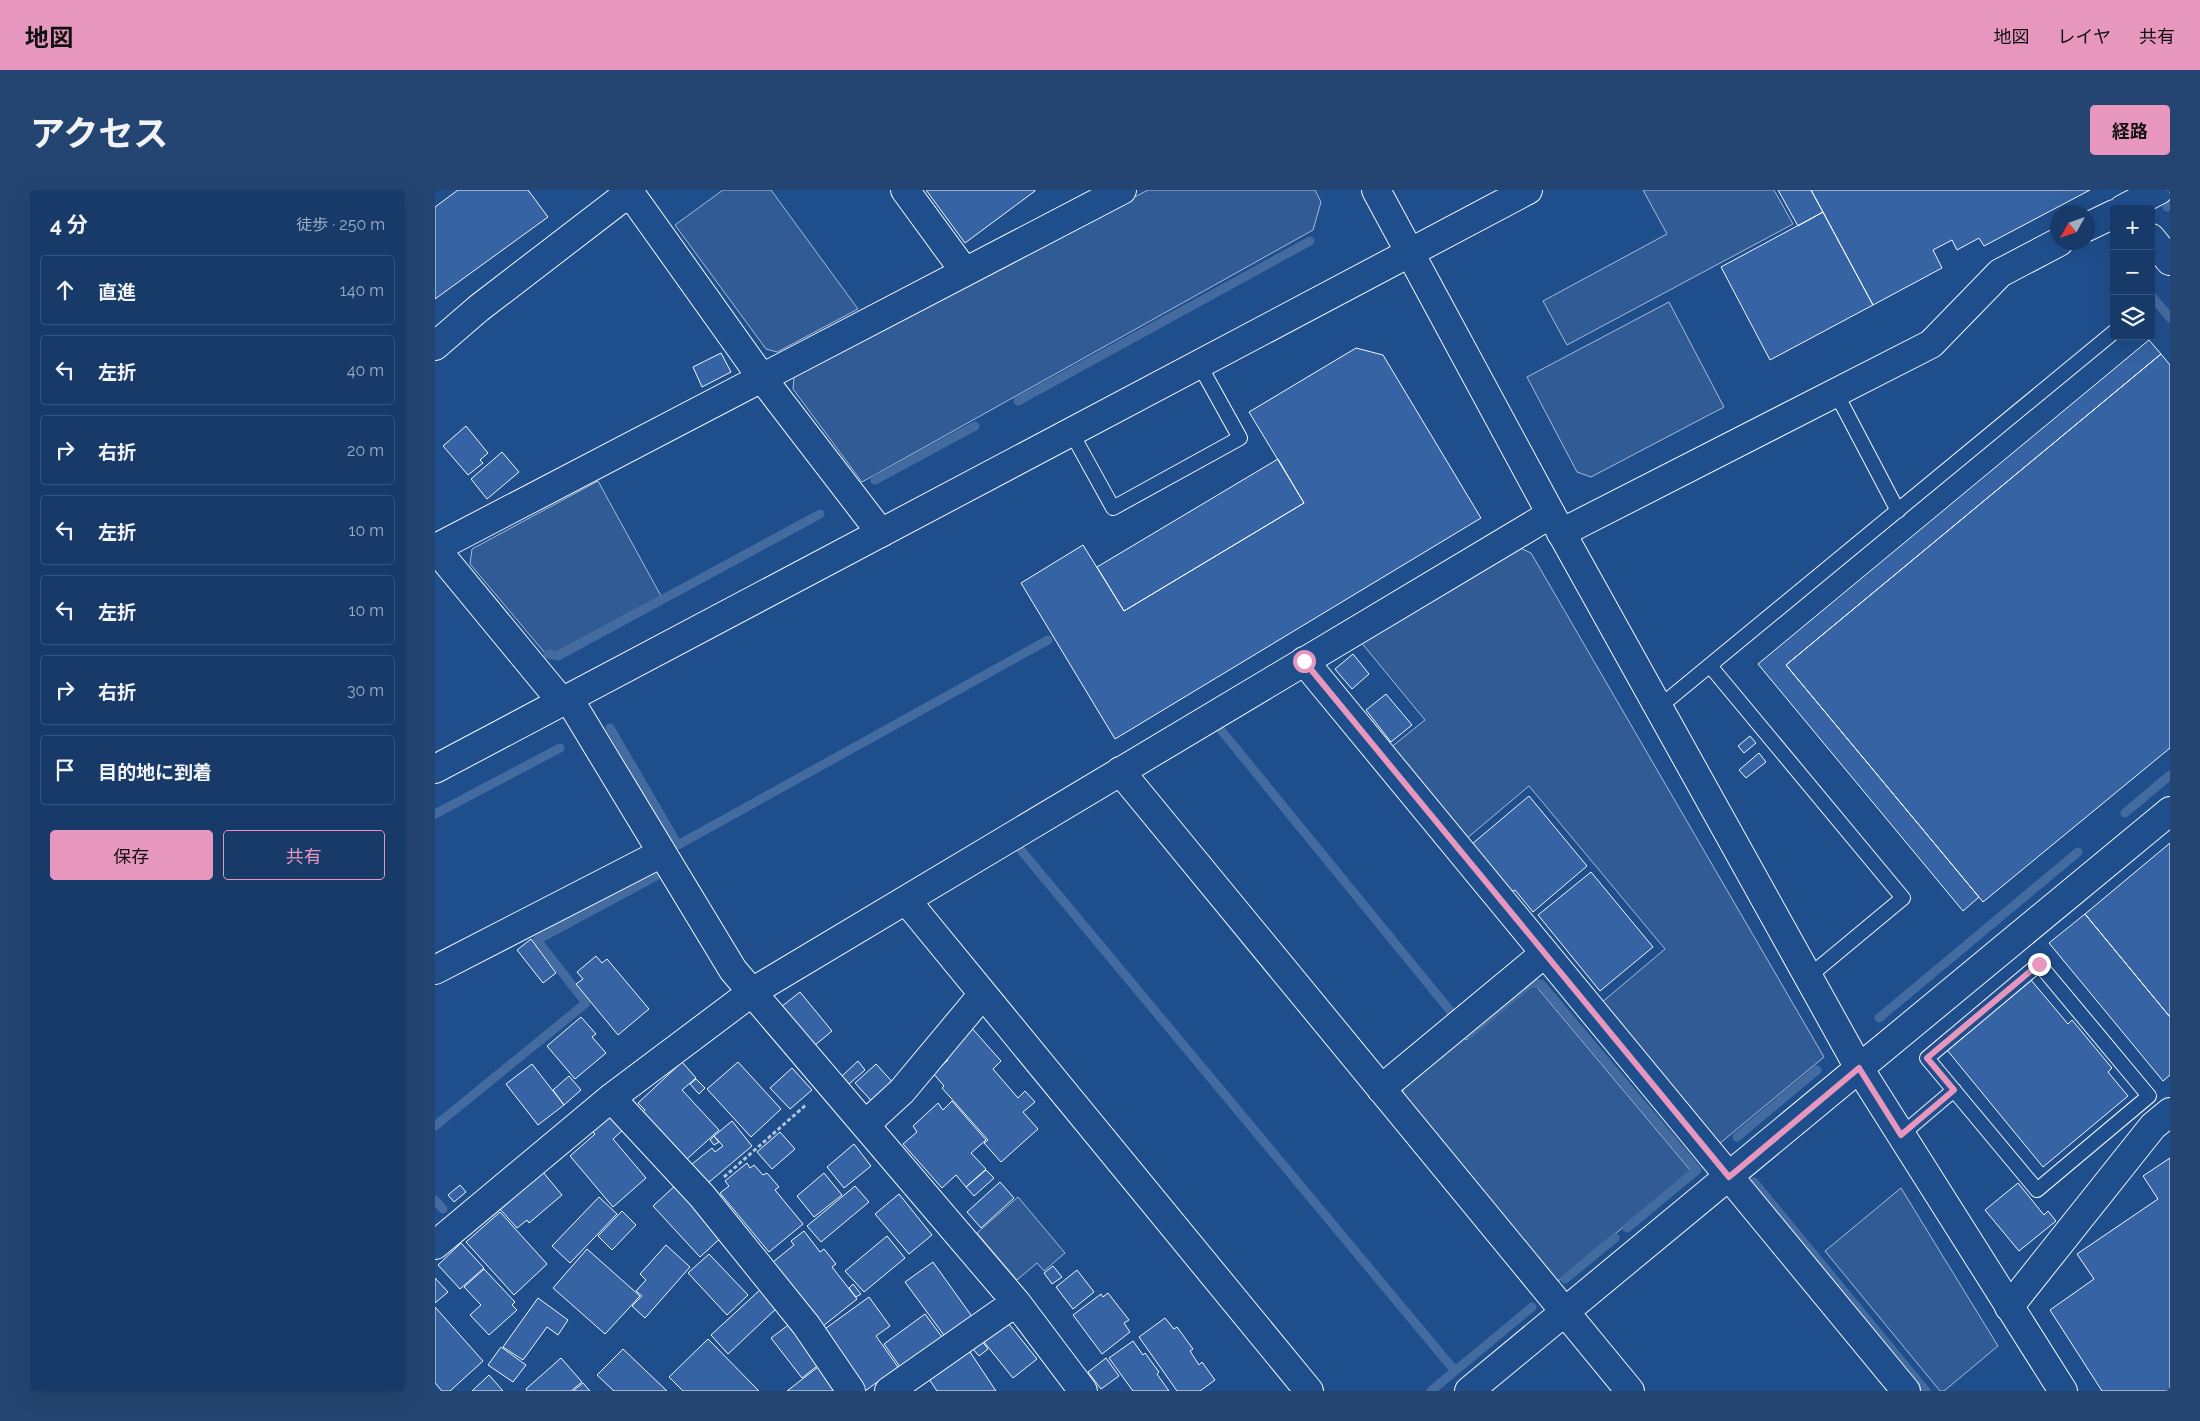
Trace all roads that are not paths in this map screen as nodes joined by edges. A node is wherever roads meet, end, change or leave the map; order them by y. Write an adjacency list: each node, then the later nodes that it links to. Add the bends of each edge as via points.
1 (905, 190): 14 (street)
2 (1122, 190): 14 (street)
3 (1376, 190): 12 (street)
4 (1528, 190): 12 (street)
5 (2159, 190): 7 (street)
6 (629, 191): 16 (street); 18 (street)
7 (2131, 205)
8 (2110, 216): 9 (street)
9 (2095, 223)
10 (2155, 243): 13 (street)
11 (2050, 247): 19 (street, via 2000,274 1931,344)
12 (1410, 252): 17 (street); 22 (street)
13 (2170, 260)
14 (965, 272): 18 (street)
15 (2110, 335): 21 (lane)
16 (435, 346)
17 (1199, 364): 20 (street); 20 (lane, via 1240,438 1113,508)
18 (762, 378): 23 (street); 24 (street)
19 (1836, 393): 21 (lane); 22 (street)
20 (1071, 432): 23 (street)
21 (1898, 511): 26 (lane)
22 (1556, 524): 25 (street); 28 (street)
23 (881, 533): 27 (street)
24 (435, 548): 27 (street)
25 (1304, 661): 30 (street); 34 (street)
26 (1711, 666): 28 (lane); 36 (lane, via 1903,898)
27 (565, 700): 29 (street); 32 (street)
28 (1658, 708): 36 (street)
29 (435, 770)
30 (1120, 772): 33 (street); 40 (street)
31 (2170, 811): 39 (street)
32 (662, 853): 35 (street); 37 (street, via 733,970)
33 (906, 900): 37 (street); 38 (street)
34 (1545, 953): 40 (street); 46 (street)
35 (435, 970)
36 (1808, 977): 39 (street)
37 (752, 992): 42 (street); 44 (street)
38 (983, 994): 44 (street, via 902,1091); 54 (street)
39 (1859, 1068): 45 (street); 46 (street)
40 (1381, 1089): 50 (street)
41 (1954, 1090): 41 (lane, via 1927,1058 2039,964 2149,1096 2037,1190); 45 (lane)
42 (611, 1098): 47 (street); 51 (street, via 703,1196 806,1325)
43 (2170, 1112): 49 (street, via 2153,1126)
44 (865, 1125): 48 (street)
45 (1901, 1135): 49 (street)
46 (1729, 1177): 50 (street); 57 (street)
47 (435, 1245)
48 (1016, 1302): 52 (street); 53 (street)
49 (2009, 1307): 58 (street)
50 (1565, 1312): 55 (street); 56 (street)
51 (851, 1391)
52 (889, 1391)
53 (1083, 1391)
54 (1309, 1391)
55 (1469, 1391)
56 (1630, 1391)
57 (1906, 1391)
58 (2063, 1391)

